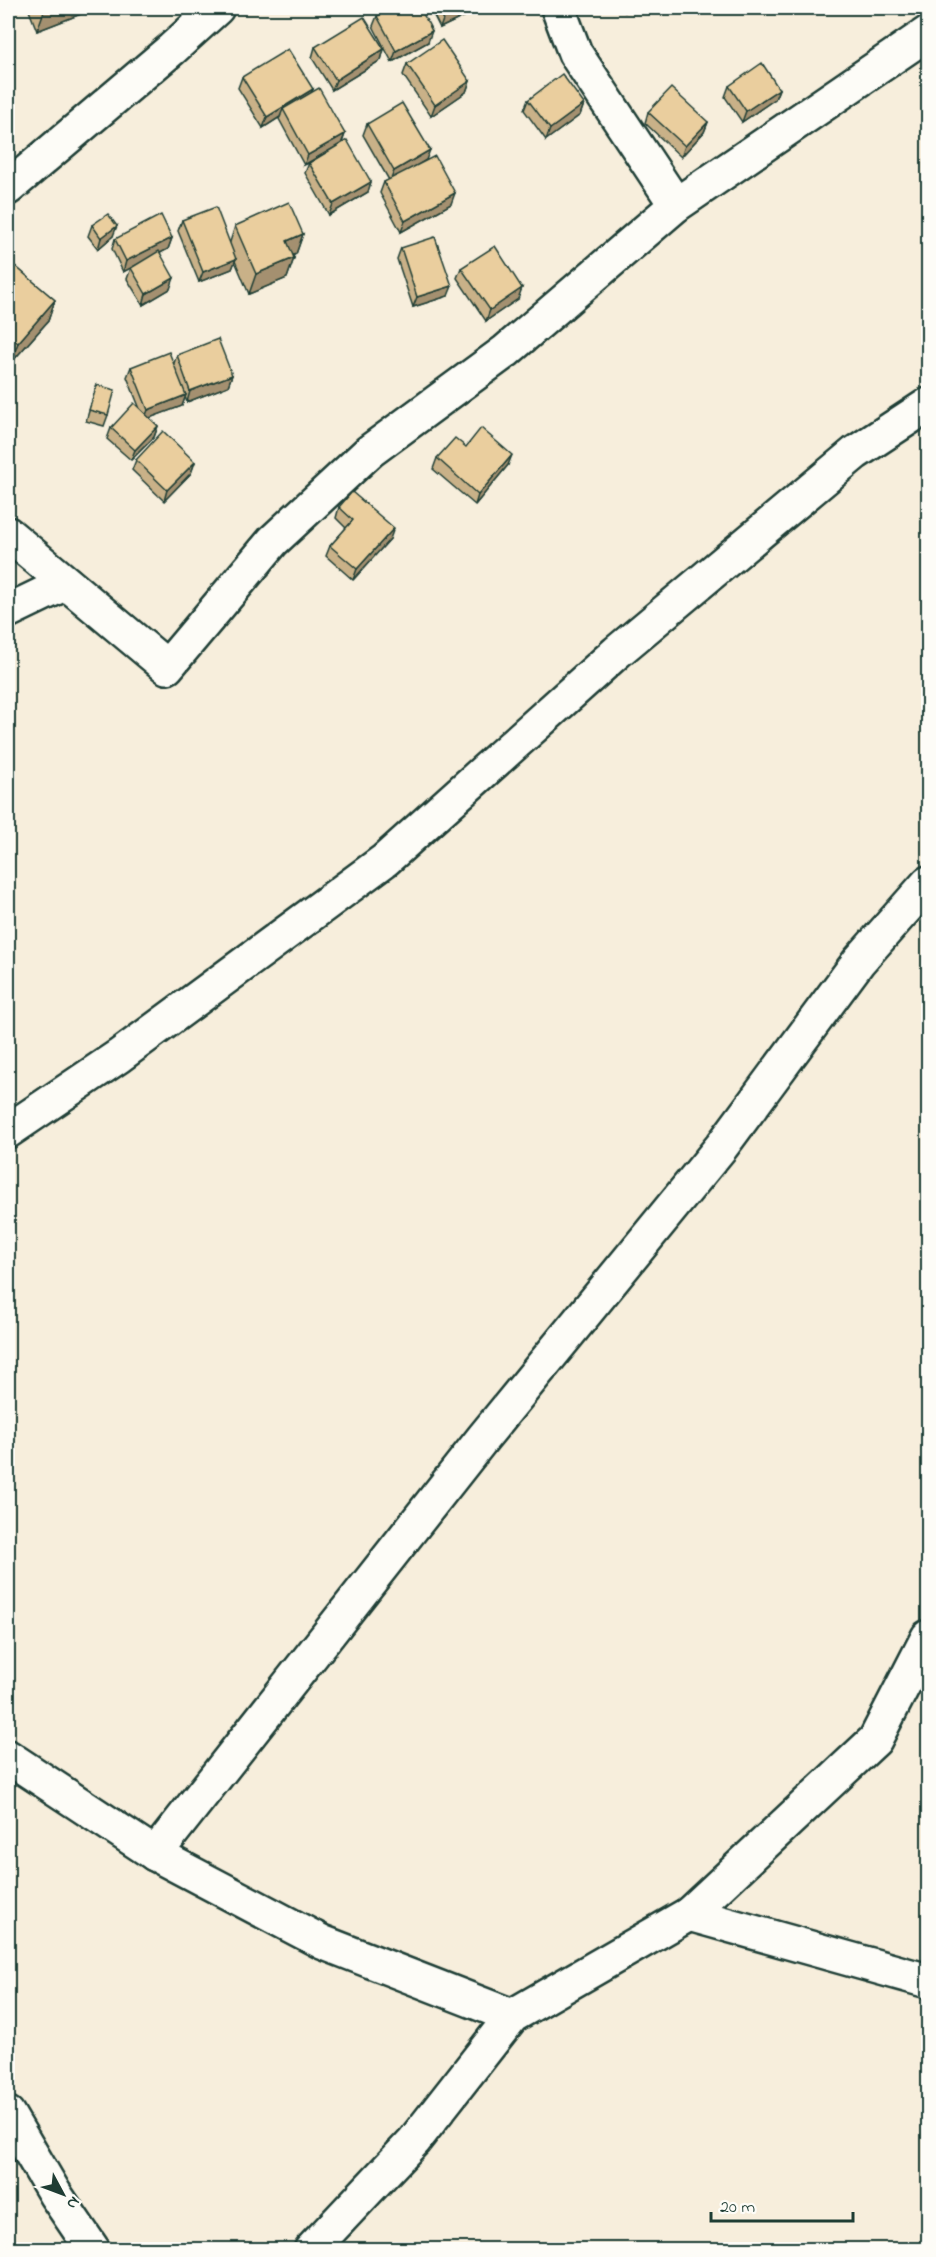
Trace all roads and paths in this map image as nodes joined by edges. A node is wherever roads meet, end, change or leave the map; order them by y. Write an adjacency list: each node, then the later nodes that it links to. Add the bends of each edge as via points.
1 (217, 8): 4 (street)
2 (558, 8): 5 (street, via 574,54)
3 (928, 33): 5 (street)
4 (8, 188)
5 (676, 205): 8 (street, via 506,351 362,458 273,541 167,668)
6 (928, 405): 11 (street, via 855,453 617,652 385,860 119,1056)
7 (8, 534): 8 (street)
8 (66, 583): 9 (street)
9 (8, 611)
10 (928, 883): 14 (street, via 859,961 722,1146 483,1438)
11 (8, 1131)
12 (928, 1637): 15 (street, via 875,1740)
13 (8, 1757): 14 (street)
14 (155, 1854): 17 (street, via 322,1942)
15 (689, 1914): 16 (street); 17 (street)
16 (928, 1981)
17 (512, 2016): 20 (street, via 414,2141)
18 (8, 2114): 19 (street)
19 (93, 2250)
20 (311, 2250)

